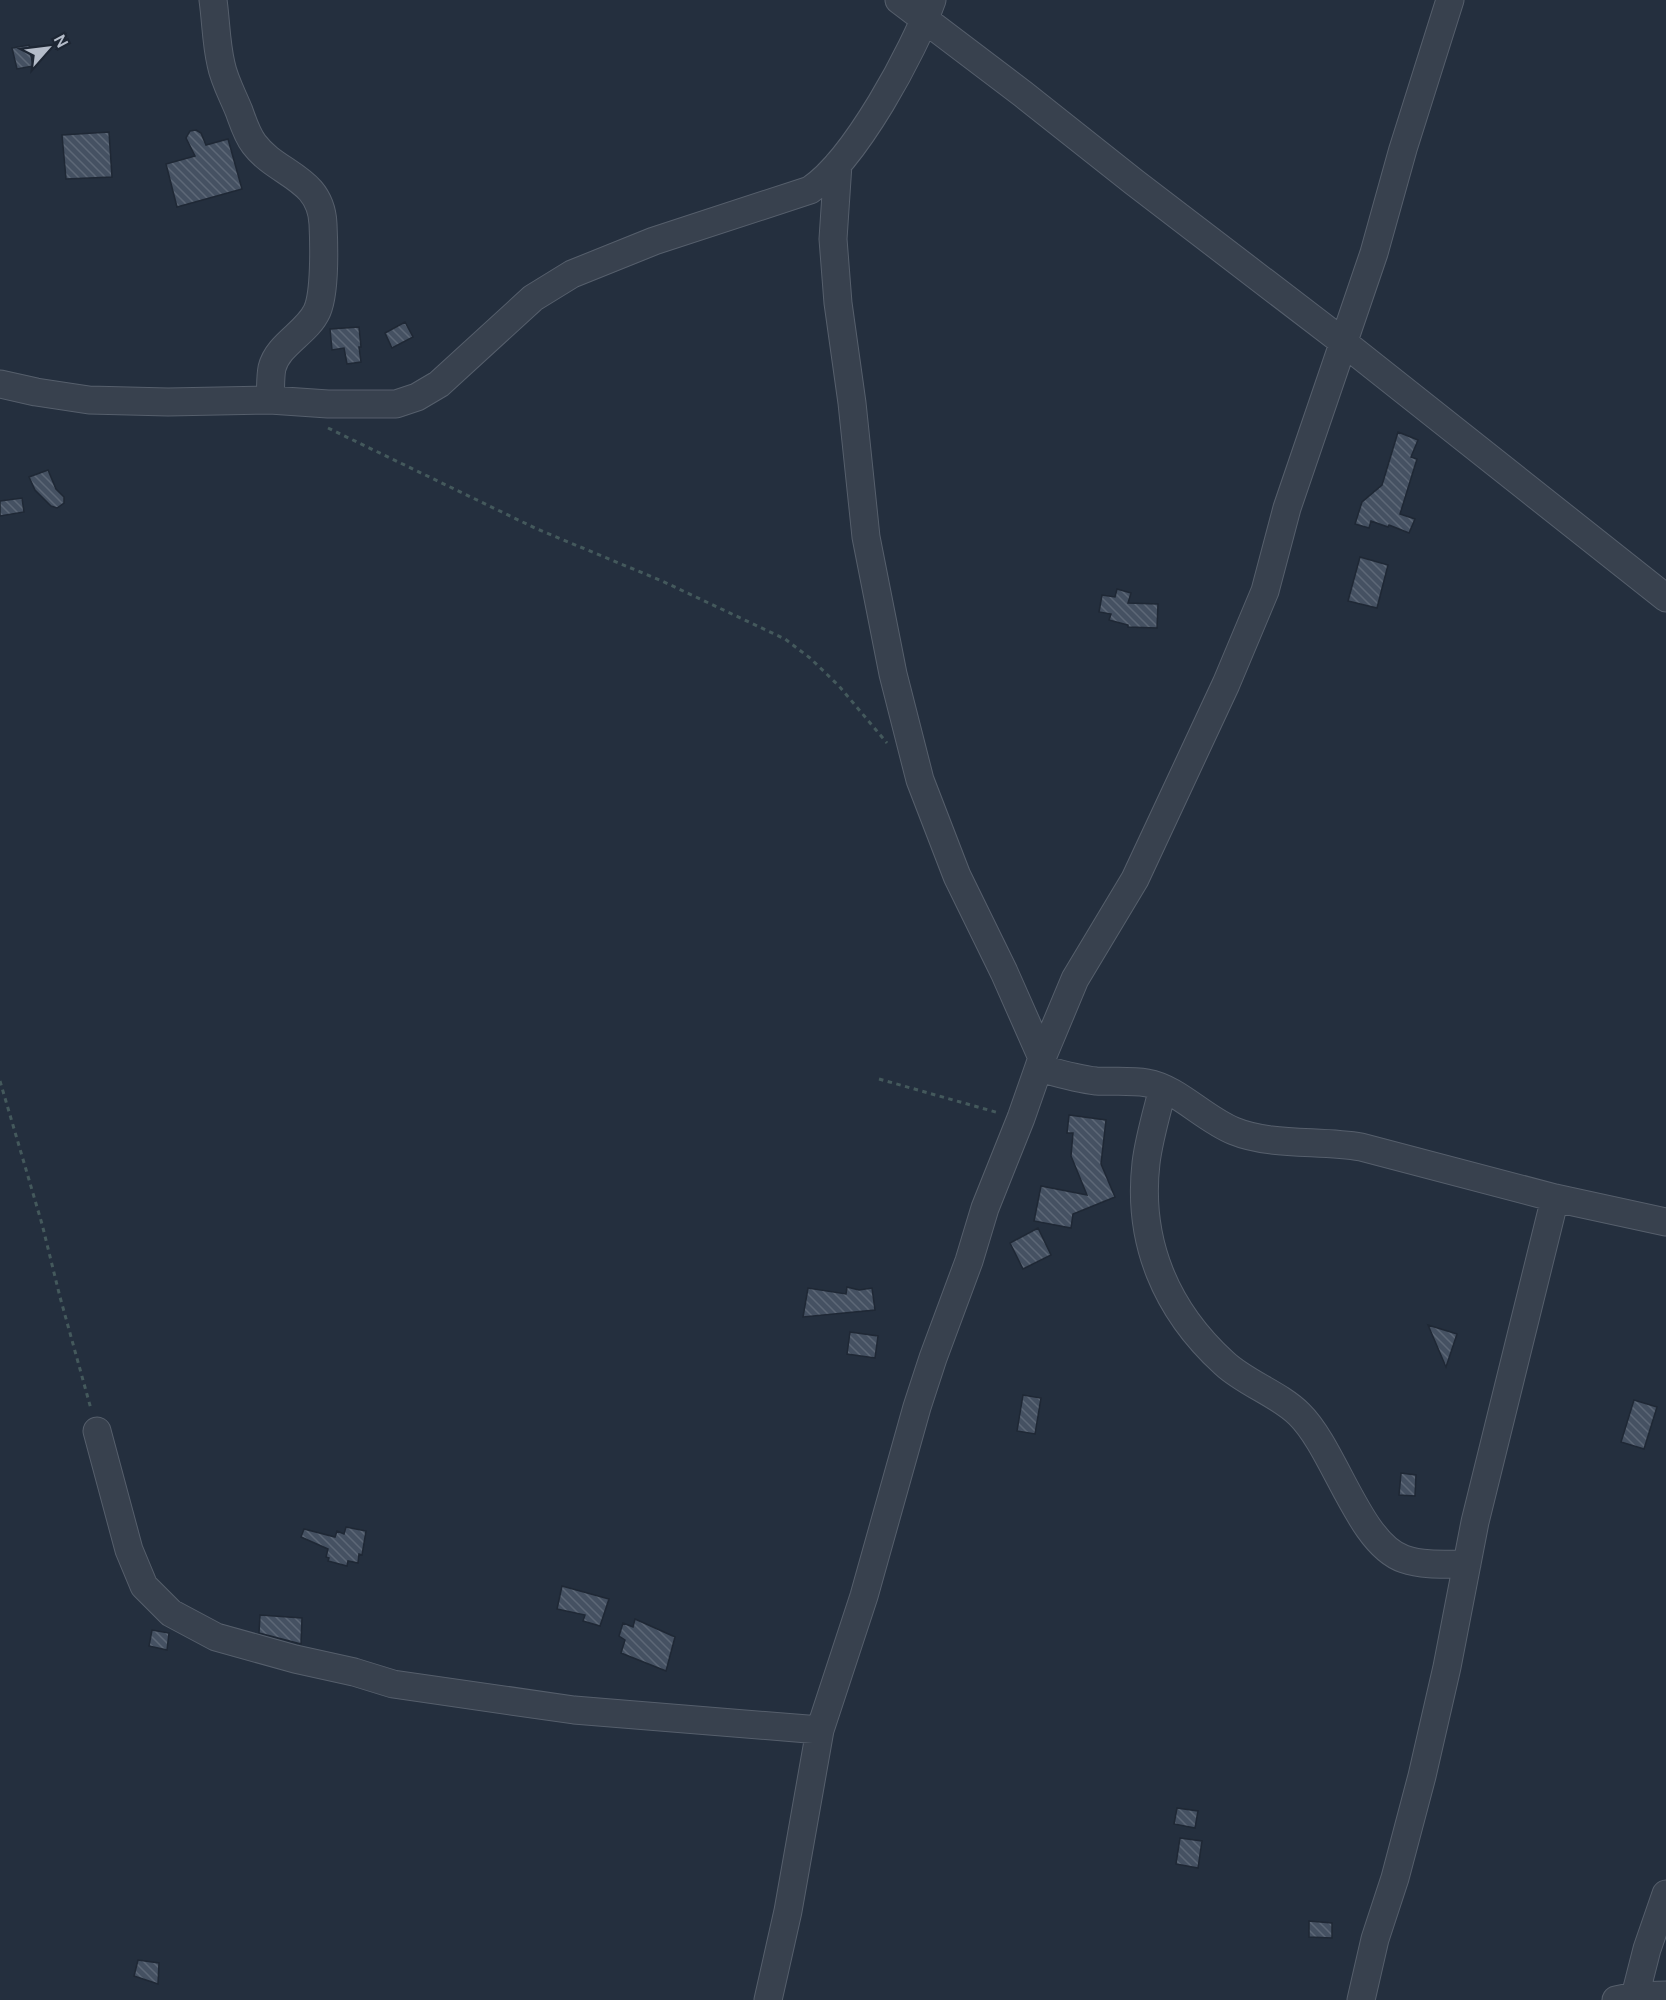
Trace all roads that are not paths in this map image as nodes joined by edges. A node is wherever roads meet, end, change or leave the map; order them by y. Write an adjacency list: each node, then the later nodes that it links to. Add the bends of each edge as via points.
1 (213, 0): 8 (street, via 221,64 247,132 264,154 310,189 319,202 323,222 321,296 317,310 311,322 277,358 272,368)
2 (899, 0): 4 (street)
3 (1450, 0): 6 (street, via 1374,253)
4 (929, 9): 5 (street, via 881,102); 6 (street, via 1023,94)
5 (838, 164): 8 (street, via 810,190 654,241 572,274 533,298 439,384 417,397 396,404); 10 (street, via 832,239 838,303 866,537 893,674 920,780 957,876 1004,972)
6 (1343, 342): 9 (street); 10 (street, via 1287,508 1265,591 1226,684 1135,879 1075,979)
7 (0, 384): 8 (street, via 89,400)
8 (270, 400)
9 (1666, 598)
10 (1040, 1063): 11 (street, via 1095,1081 1146,1083); 16 (street, via 917,1407 864,1596)
11 (1163, 1088): 12 (street, via 1235,1132 1276,1140 1360,1147); 15 (street, via 1146,1162 1146,1202 1154,1259 1162,1282 1184,1318 1224,1363 1299,1414 1317,1438 1368,1529 1383,1545 1402,1558 1425,1564)
12 (1555, 1198): 13 (street); 15 (street)
13 (1666, 1222)
14 (97, 1431): 16 (street, via 129,1550 144,1586 171,1613 216,1637 393,1684 574,1710)
15 (1467, 1564): 21 (street, via 1422,1776)
16 (820, 1730): 20 (street)
17 (1666, 1894): 19 (street)
18 (1666, 1995): 19 (street)
19 (1626, 1998)
20 (768, 2000)
21 (1361, 2000)

